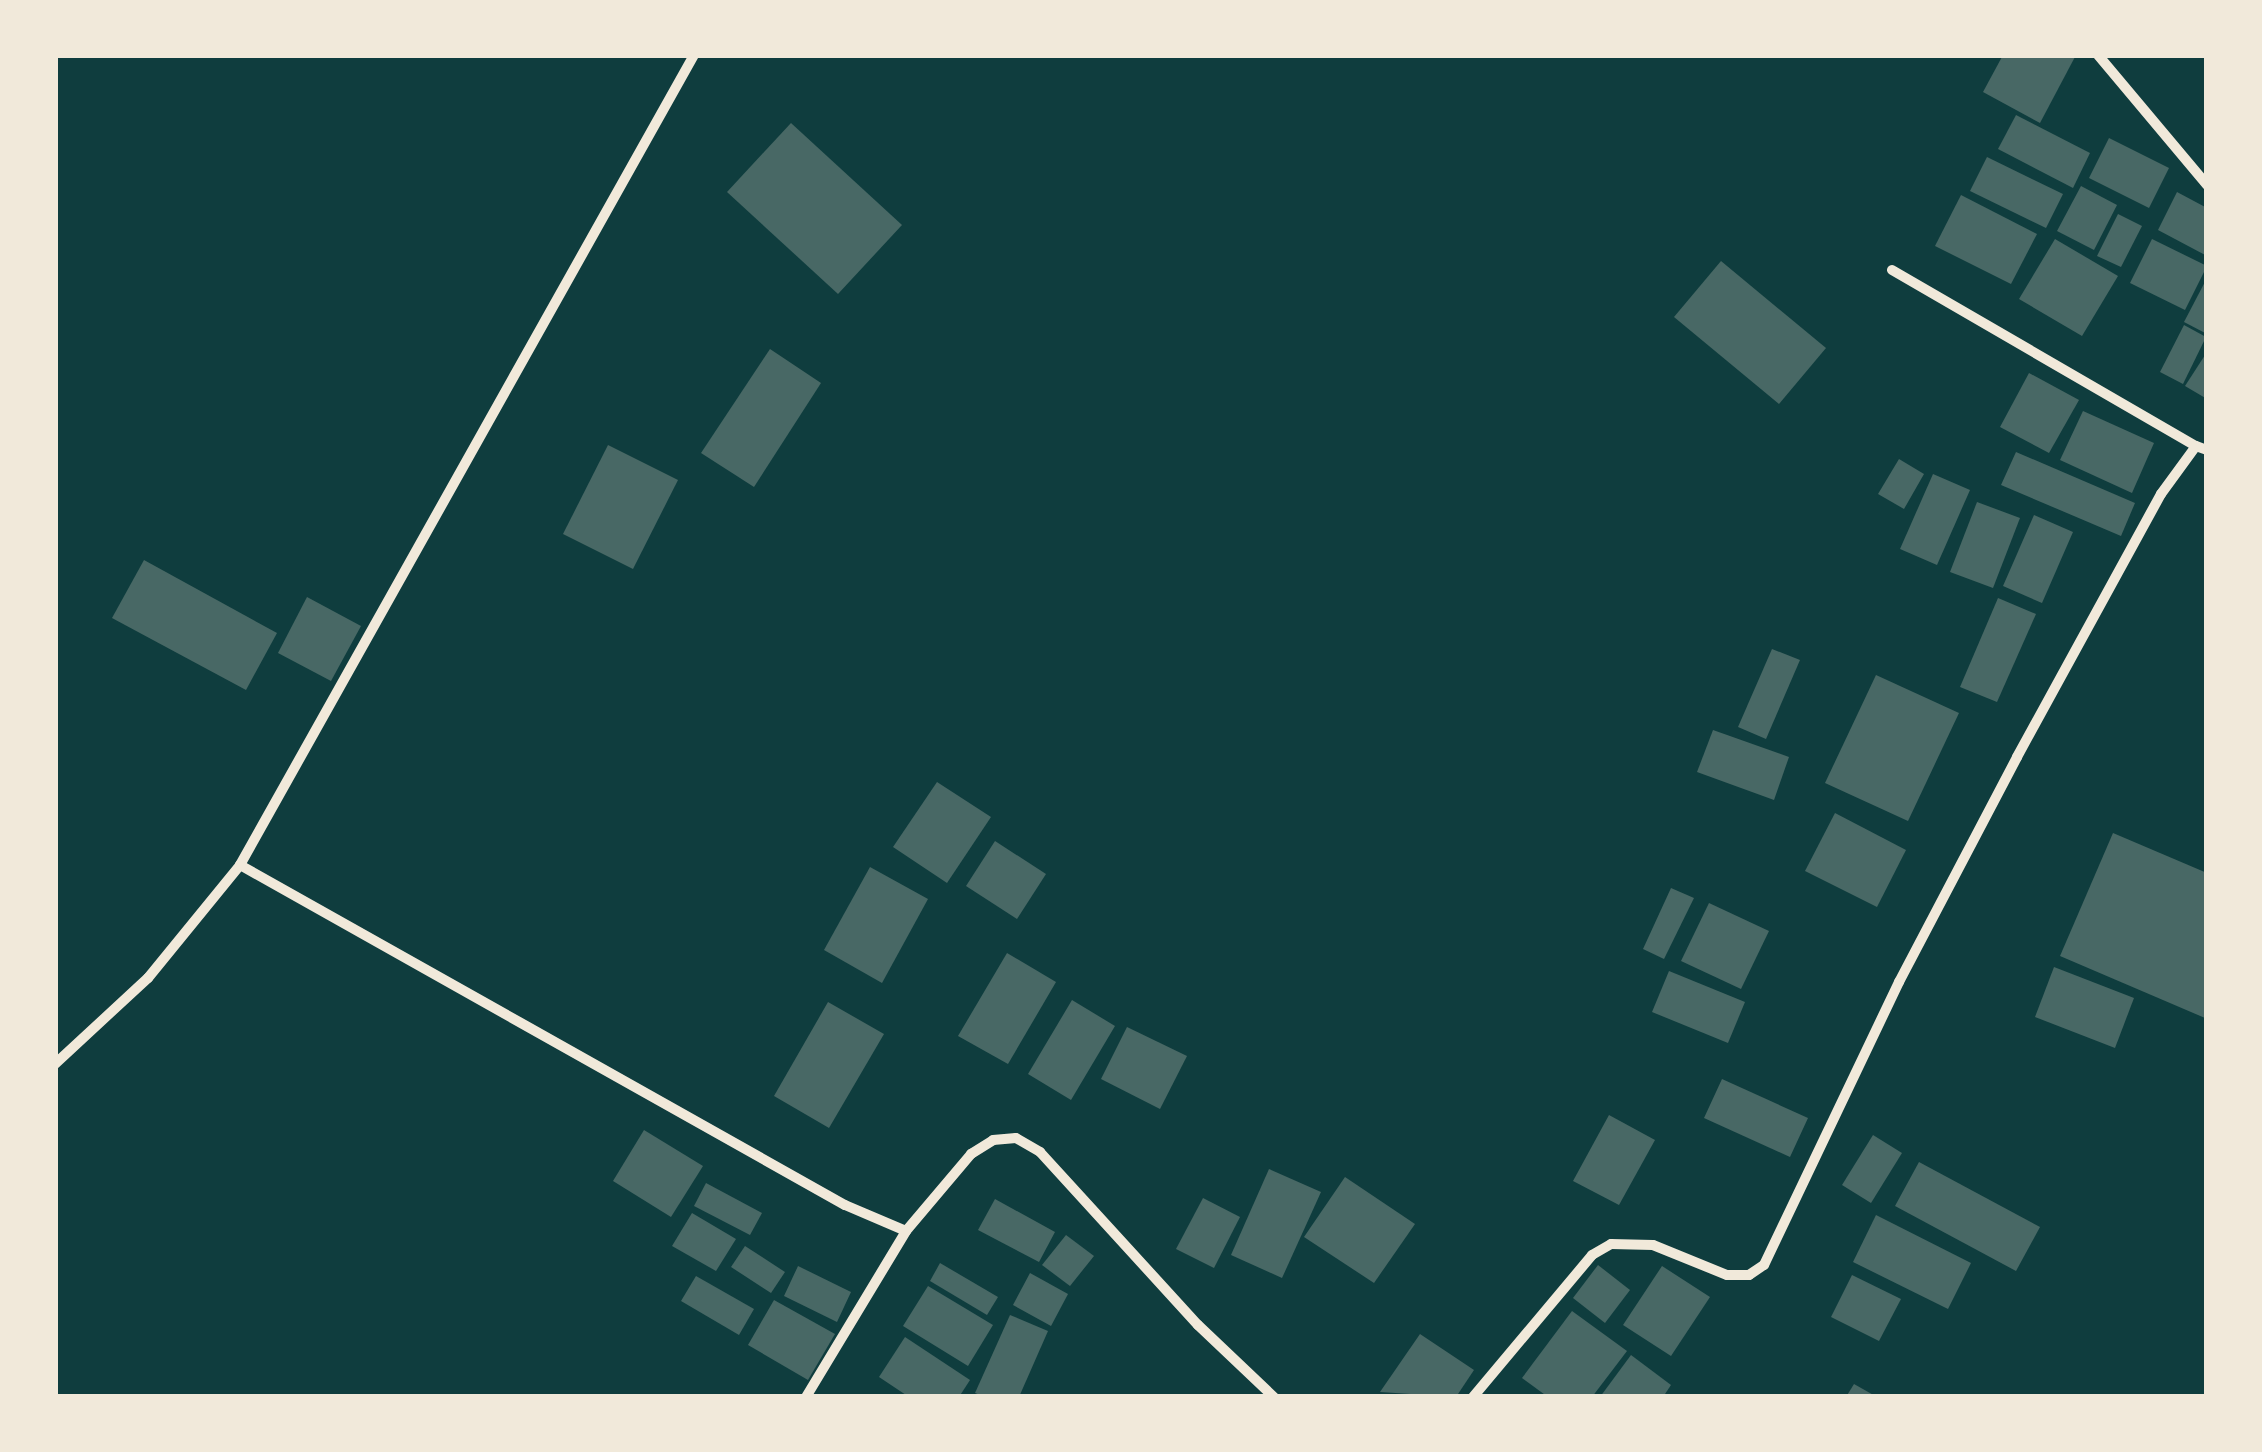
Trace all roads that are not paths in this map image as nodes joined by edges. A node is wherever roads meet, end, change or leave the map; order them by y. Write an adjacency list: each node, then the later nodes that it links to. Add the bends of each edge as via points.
1 (694, 55): 6 (street)
2 (2098, 55): 3 (street)
3 (2207, 184)
4 (1892, 270): 5 (street)
5 (2202, 448): 11 (street, via 2162,494 1981,826 1764,1264 1749,1275 1727,1275 1653,1245 1611,1244 1592,1255)
6 (240, 865): 7 (street, via 148,978); 8 (street, via 845,1205)
7 (55, 1064)
8 (906, 1231): 9 (street); 10 (street, via 970,1154 992,1140 1016,1138 1040,1152 1198,1325)
9 (806, 1397)
10 (1274, 1397)
11 (1473, 1397)

